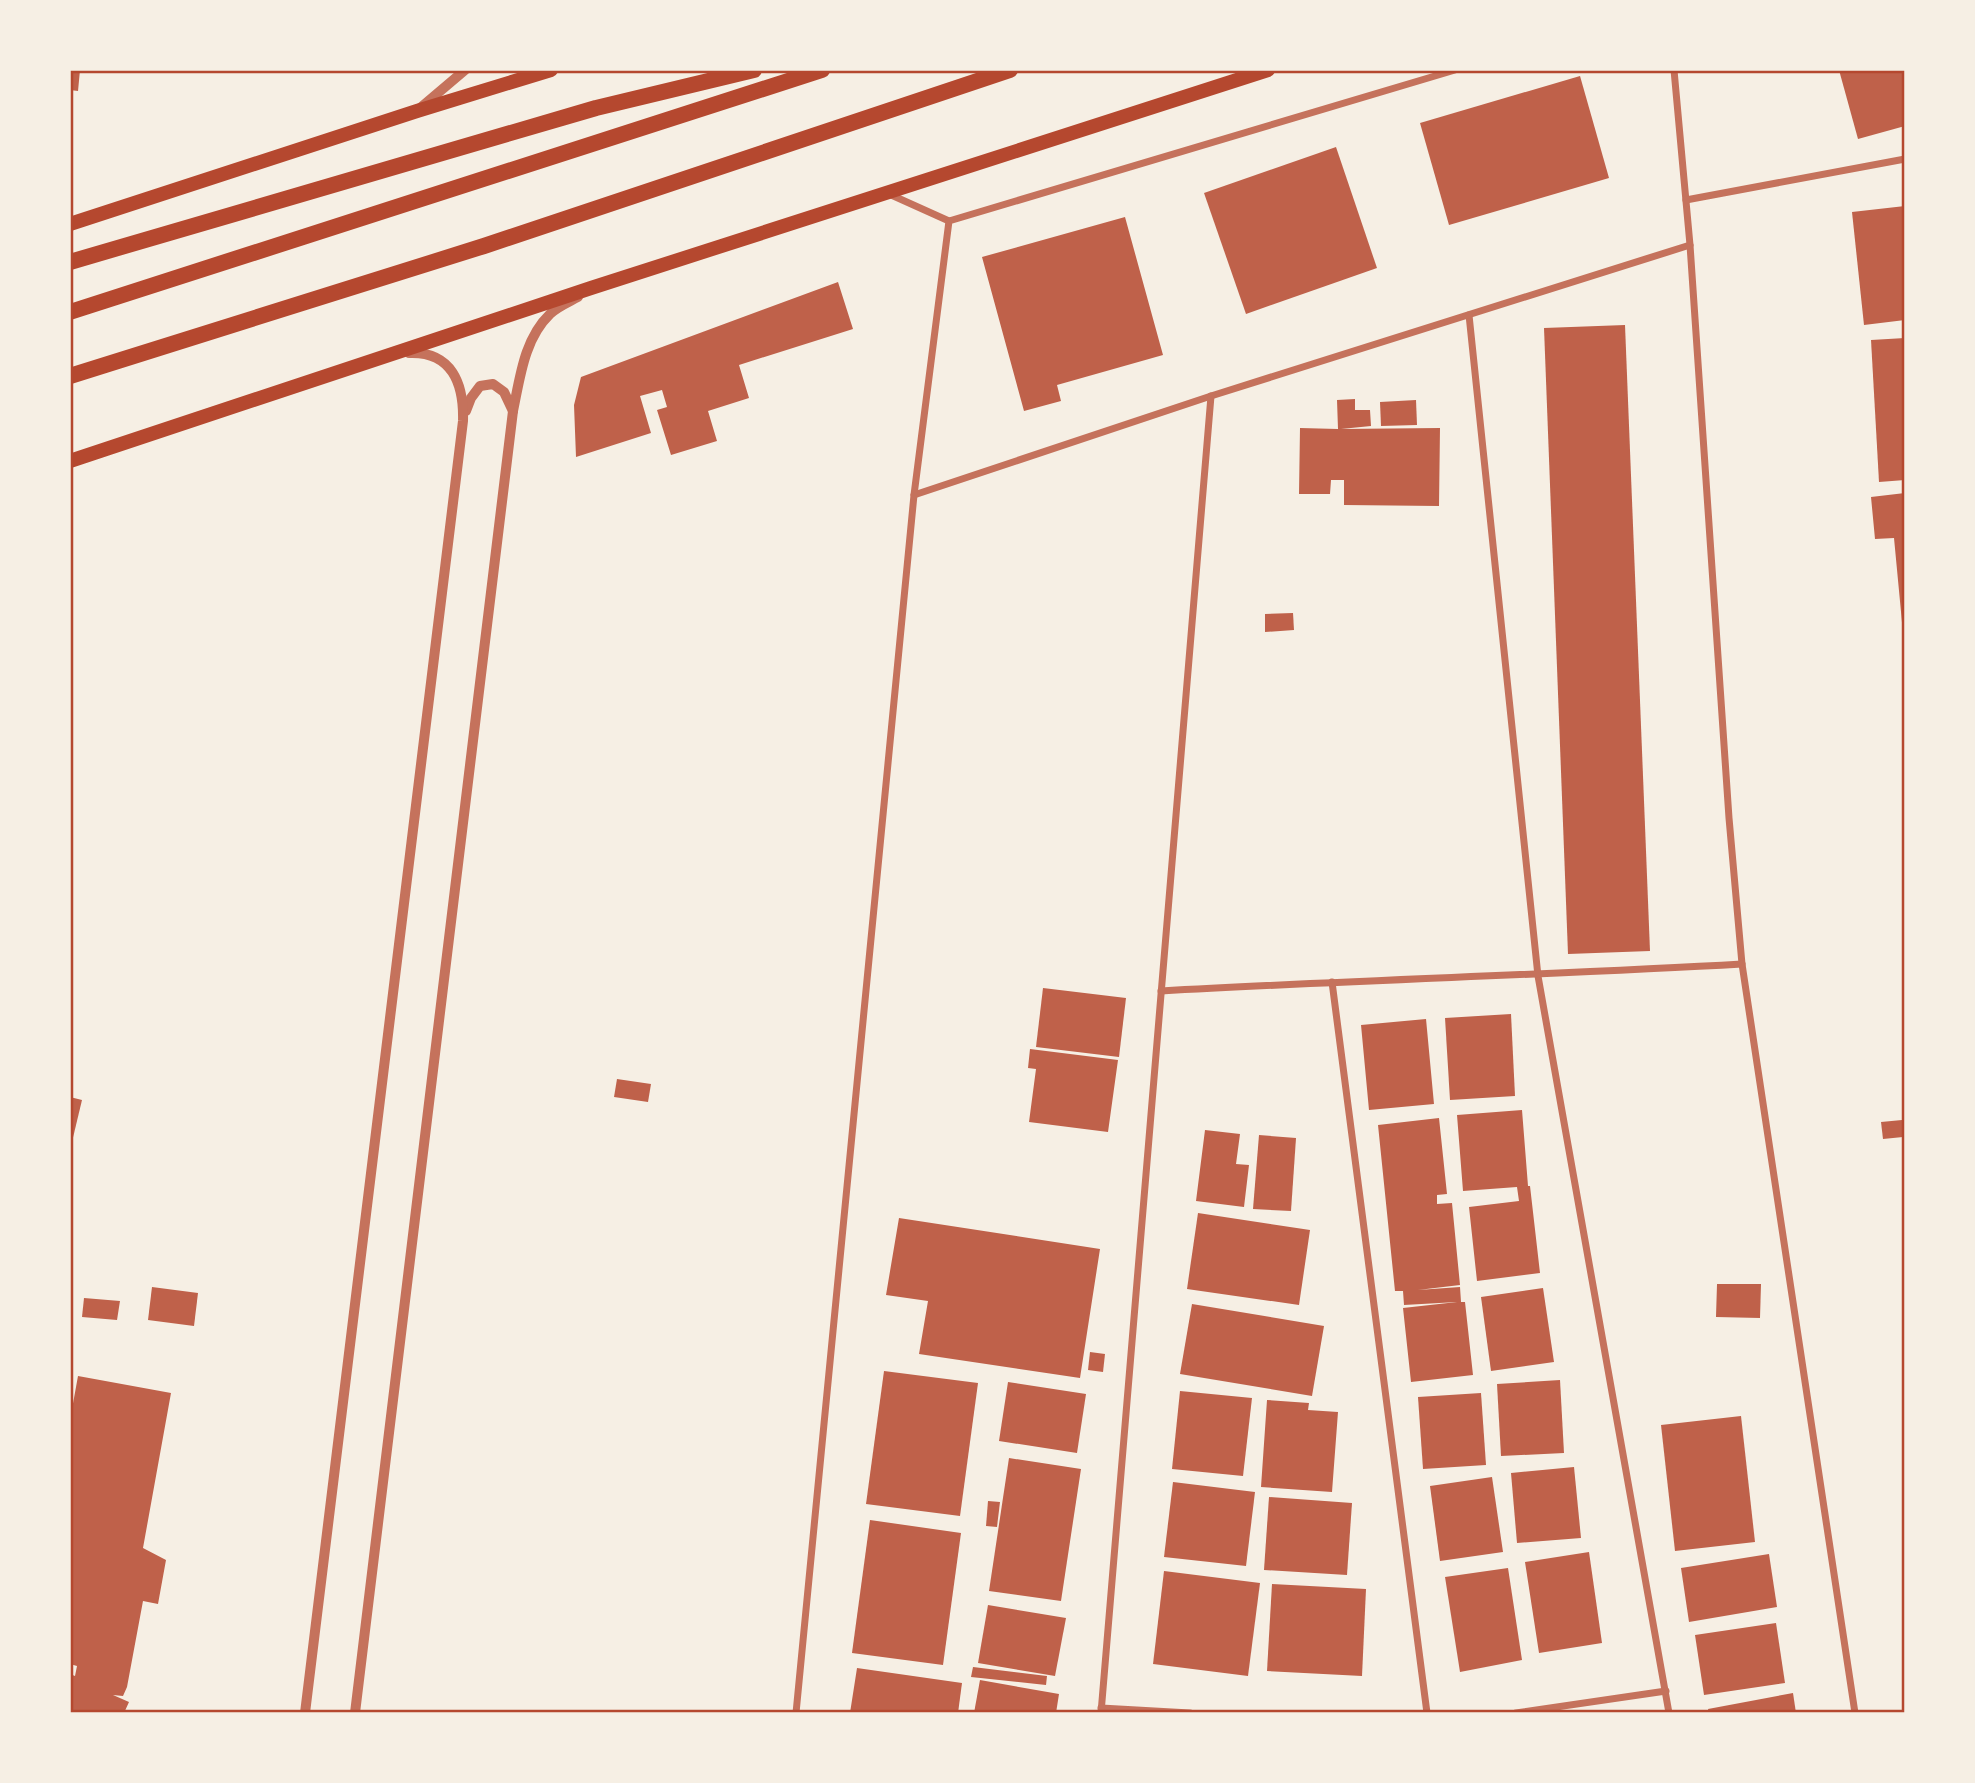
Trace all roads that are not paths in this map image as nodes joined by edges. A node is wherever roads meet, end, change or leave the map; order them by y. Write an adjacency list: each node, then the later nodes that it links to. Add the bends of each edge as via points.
1 (465, 70): 9 (street)
2 (551, 70): 9 (main road)
3 (754, 70): 16 (highway, via 596,108)
4 (822, 70): 18 (highway)
5 (1010, 70): 21 (highway, via 484,246)
6 (1268, 70): 11 (main road)
7 (1455, 70): 13 (street)
8 (1674, 70): 12 (street)
9 (417, 111): 14 (main road)
10 (1905, 159): 12 (street)
11 (889, 194): 13 (street); 17 (main road)
12 (1686, 200): 15 (street)
13 (949, 221): 26 (street)
14 (70, 225)
15 (1690, 246): 19 (street); 27 (street)
16 (70, 262)
17 (591, 288): 20 (main road); 23 (street, via 550,314 532,338)
18 (70, 312)
19 (1469, 315): 22 (street); 28 (street)
20 (392, 353): 24 (street, via 422,352 449,367 463,399); 25 (main road)
21 (70, 376)
22 (1211, 397): 26 (street); 30 (street)
23 (513, 411): 24 (street, via 504,392 486,384 475,392); 34 (street)
24 (463, 421): 33 (street)
25 (70, 461)
26 (914, 495): 35 (street)
27 (1742, 964): 28 (street); 40 (street)
28 (1538, 976): 29 (street); 31 (street)
29 (1332, 982): 30 (street); 37 (street)
30 (1161, 991): 32 (street)
31 (1665, 1691): 38 (street); 39 (street)
32 (1101, 1711): 36 (street)
33 (304, 1713)
34 (355, 1713)
35 (796, 1713)
36 (1190, 1713)
37 (1427, 1713)
38 (1516, 1713)
39 (1669, 1713)
40 (1855, 1713)

